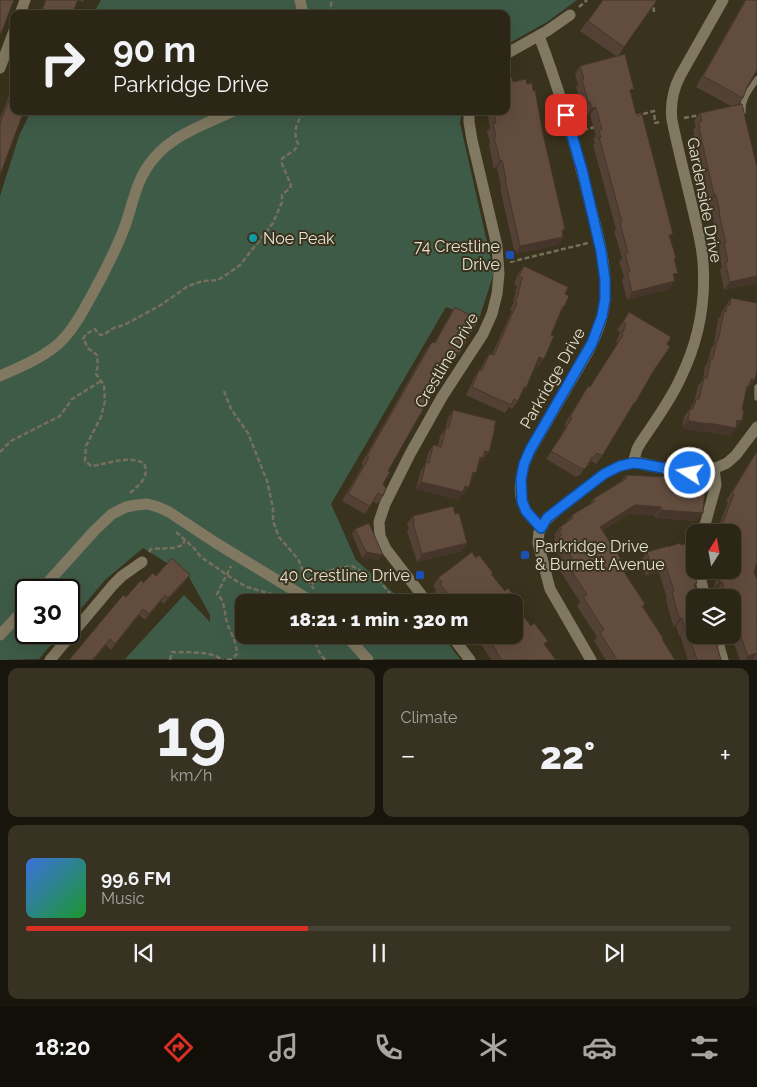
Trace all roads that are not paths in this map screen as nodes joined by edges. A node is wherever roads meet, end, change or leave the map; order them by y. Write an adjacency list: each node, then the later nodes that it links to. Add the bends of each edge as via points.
1 (722, 0): 15 (street, Gardenside Drive, via 675,86 672,102 672,120 703,260 700,320 682,376 637,449)
2 (570, 15): 3 (street)
3 (539, 36): 5 (street); 18 (street, Parkridge Drive, via 570,128 599,240 606,290 600,326 530,450 522,472 522,501)
4 (10, 42): 6 (street)
5 (510, 52)
6 (0, 68)
7 (757, 79): 10 (lane, via 744,100)
8 (225, 115): 11 (street, via 175,140 154,157 137,187 114,254 73,326 59,344 41,357)
9 (469, 115): 22 (street, Crestline Drive, via 495,236 499,264 497,294 485,329 398,476 380,516 378,529 382,542)
10 (744, 117)
11 (0, 376)
12 (757, 388): 13 (lane)
13 (757, 398)
14 (757, 427): 16 (street, via 736,455)
15 (633, 463): 16 (street, via 685,473); 18 (street, via 604,474 550,516)
16 (714, 468): 17 (street, via 716,486)
17 (706, 524)
18 (541, 528): 31 (street, via 538,546 550,590)
19 (142, 562): 28 (street, via 113,585)
20 (51, 579): 21 (street, via 112,514 122,508 143,504 169,512)
21 (300, 594)
22 (421, 594)
23 (15, 619): 24 (street)
24 (0, 635)
25 (354, 644): 29 (street)
26 (458, 644): 30 (street)
27 (719, 644): 32 (street)
28 (50, 660)
29 (368, 660)
30 (470, 660)
31 (591, 660)
32 (723, 660)

